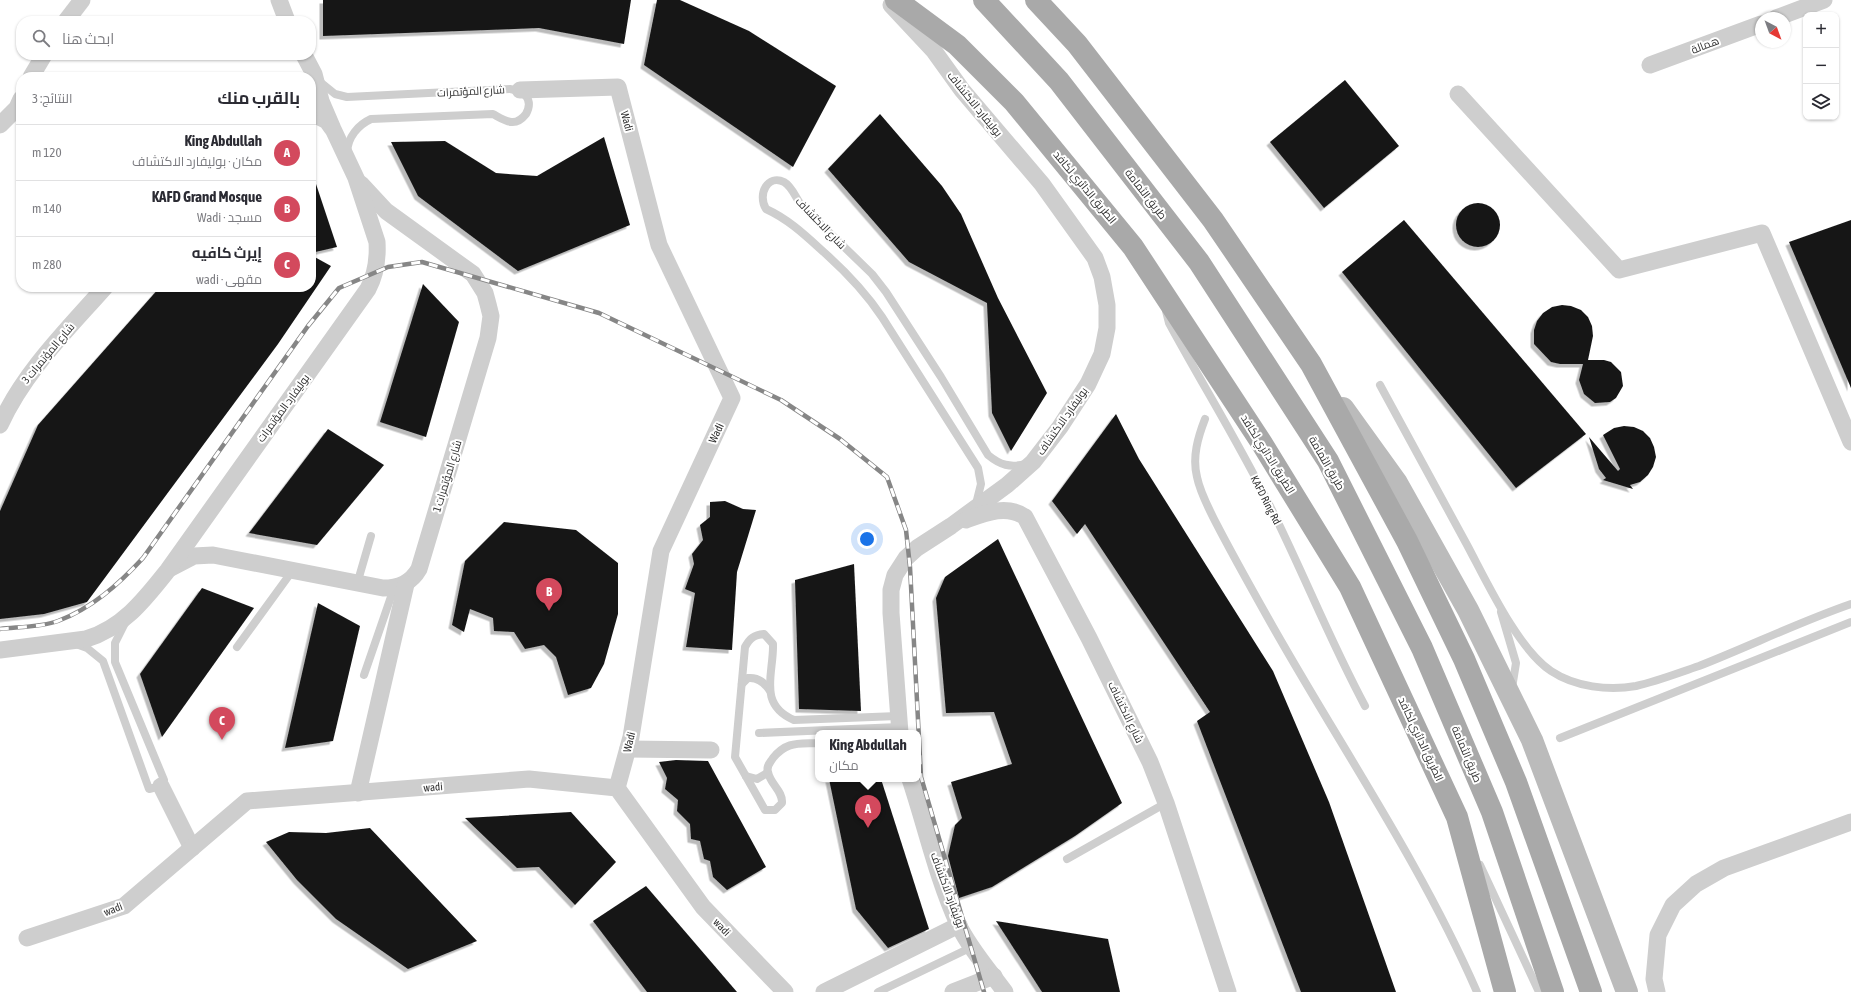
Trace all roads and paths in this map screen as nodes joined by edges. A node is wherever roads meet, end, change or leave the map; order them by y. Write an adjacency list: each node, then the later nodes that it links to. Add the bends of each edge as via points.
1 (82, 0): 9 (street)
2 (279, 0): 10 (street)
3 (887, 0): 34 (street, بوليفارد الاكتشاف, via 934,51 962,90 1042,184 1094,258 1102,277 1107,328 1102,354 1073,409)
4 (896, 0): 28 (main road, الطريق الدائري لكافد, via 957,45 1014,102 1133,246)
5 (984, 0): 86 (main road, طريق الثمامة, via 1059,82 1200,262 1328,461 1422,648 1492,812)
6 (1036, 0): 29 (main road, via 1077,44 1213,220)
7 (1824, 0): 8 (street)
8 (1791, 12)
9 (70, 16)
10 (284, 16)
11 (1755, 26): 14 (street, همالة)
12 (41, 60): 15 (street)
13 (307, 60): 16 (street, بوليفارد المؤتمرات)
14 (1650, 66)
15 (34, 72)
16 (313, 72)
17 (316, 77): 19 (lane, شارع المؤتمرات, via 335,94 347,97)
18 (316, 82): 24 (street, بوليفارد المؤتمرات, via 321,101)
19 (520, 90): 25 (lane, شارع المؤتمرات, via 526,96 529,109 516,123 509,123 493,114 371,119 363,122 354,133 348,144); 60 (street, Wadi, via 618,87 659,245 732,398 661,551)
20 (1458, 94): 33 (street, via 1620,270 1762,233)
21 (16, 108): 23 (street)
22 (316, 115): 24 (street)
23 (0, 125)
24 (334, 129): 25 (street, بوليفارد المؤتمرات)
25 (347, 157): 26 (street, بوليفارد المؤتمرات)
26 (356, 178): 38 (street, بوليفارد المؤتمرات, via 377,242 374,278); 41 (street, شارع المؤتمرات 1, via 386,211 473,274 485,293 491,316 488,338 424,556 415,577)
27 (101, 292): 32 (street, شارع المؤتمرات 3, via 28,376)
28 (1167, 298): 53 (lane, KAFD Ring Rd, via 1169,323 1270,505 1349,677); 69 (main road, الطريق الدائري لكافد, via 1262,442 1350,587)
29 (1311, 364): 52 (main road, via 1397,483 1468,610); 87 (main road, via 1407,541 1464,660 1516,782)
30 (1380, 385): 42 (lane)
31 (1205, 420): 83 (lane, via 1198,440 1195,462 1196,476 1207,505 1307,688 1430,893)
32 (0, 425)
33 (1851, 442)
34 (1032, 462): 35 (street, بوليفارد الاكتشاف); 35 (lane, شارع الاكتشاف, via 1008,466 996,462 988,454 941,377 872,274 802,207 784,182 777,180 770,183 761,196 766,209 784,217 806,234 851,276 868,295 917,371 978,468 981,484)
35 (975, 507): 36 (street, بوليفارد الاكتشاف)
36 (950, 526): 54 (street, بوليفارد الاكتشاف, via 906,558 895,575 890,590); 68 (street, شارع الاكتشاف, via 982,514 1002,510 1014,511 1025,517 1093,645 1150,762)
37 (371, 536): 40 (lane)
38 (168, 570): 39 (street, via 184,560 204,555); 44 (street, بوليفارد المؤتمرات, via 146,599)
39 (293, 570): 40 (street); 47 (lane)
40 (357, 584): 41 (street, via 378,588)
41 (400, 586): 49 (lane); 67 (street)
42 (1499, 604): 43 (lane, via 1527,647 1551,671 1575,683 1606,688 1635,686 1666,678); 52 (lane, via 1516,663)
43 (1851, 604)
44 (129, 615): 46 (street, بوليفارد المؤتمرات, via 98,636); 65 (lane, via 115,643 115,662 164,780)
45 (1851, 622): 58 (lane)
46 (64, 642): 48 (street, بوليفارد المؤتمرات); 65 (lane, via 82,646 103,661 149,789)
47 (237, 647)
48 (0, 650)
49 (364, 675)
50 (742, 684): 51 (lane, via 748,678 754,678 763,683); 51 (lane, via 745,647 756,635 764,634 773,644); 63 (lane, via 735,757)
51 (770, 692): 54 (lane, via 777,708 784,716 794,720)
52 (1511, 697): 88 (main road, via 1532,740)
53 (1365, 706)
54 (899, 726): 56 (lane)
55 (815, 730): 57 (lane)
56 (819, 730)
57 (759, 733)
58 (1560, 738)
59 (815, 743): 62 (lane, via 790,744 782,748 768,766)
60 (628, 749): 61 (street); 66 (street, Wadi)
61 (711, 750)
62 (768, 773): 63 (lane, via 757,779); 63 (lane, via 782,799 780,806 775,810 765,810)
63 (746, 776)
64 (911, 782): 73 (street, بوليفارد الاكتشاف, via 944,888)
65 (161, 786): 71 (street)
66 (617, 788): 67 (street, wadi, via 529,779); 77 (street, wadi, via 703,907)
67 (358, 794): 71 (street, wadi, via 247,801)
68 (1166, 803): 72 (lane); 82 (street, شارع الاكتشاف)
69 (1457, 817): 84 (main road, الطريق الدائري لكافد); 85 (lane)
70 (1851, 822): 89 (street, via 1724,868 1696,884 1673,905 1658,936 1654,980)
71 (192, 848): 74 (street, wadi, via 124,906)
72 (1067, 859)
73 (959, 925): 75 (street, بوليفارد الاكتشاف); 78 (street)
74 (27, 938)
75 (972, 947): 76 (street, بوليفارد الاكتشاف); 79 (lane)
76 (994, 976): 80 (street); 81 (street, بوليفارد الاكتشاف)
77 (785, 992)
78 (824, 992)
79 (878, 992)
80 (953, 992)
81 (1005, 992)
82 (1228, 992)
83 (1477, 992)
84 (1505, 992)
85 (1539, 992)
86 (1554, 992)
87 (1591, 992)
88 (1627, 992)
89 (1657, 992)

